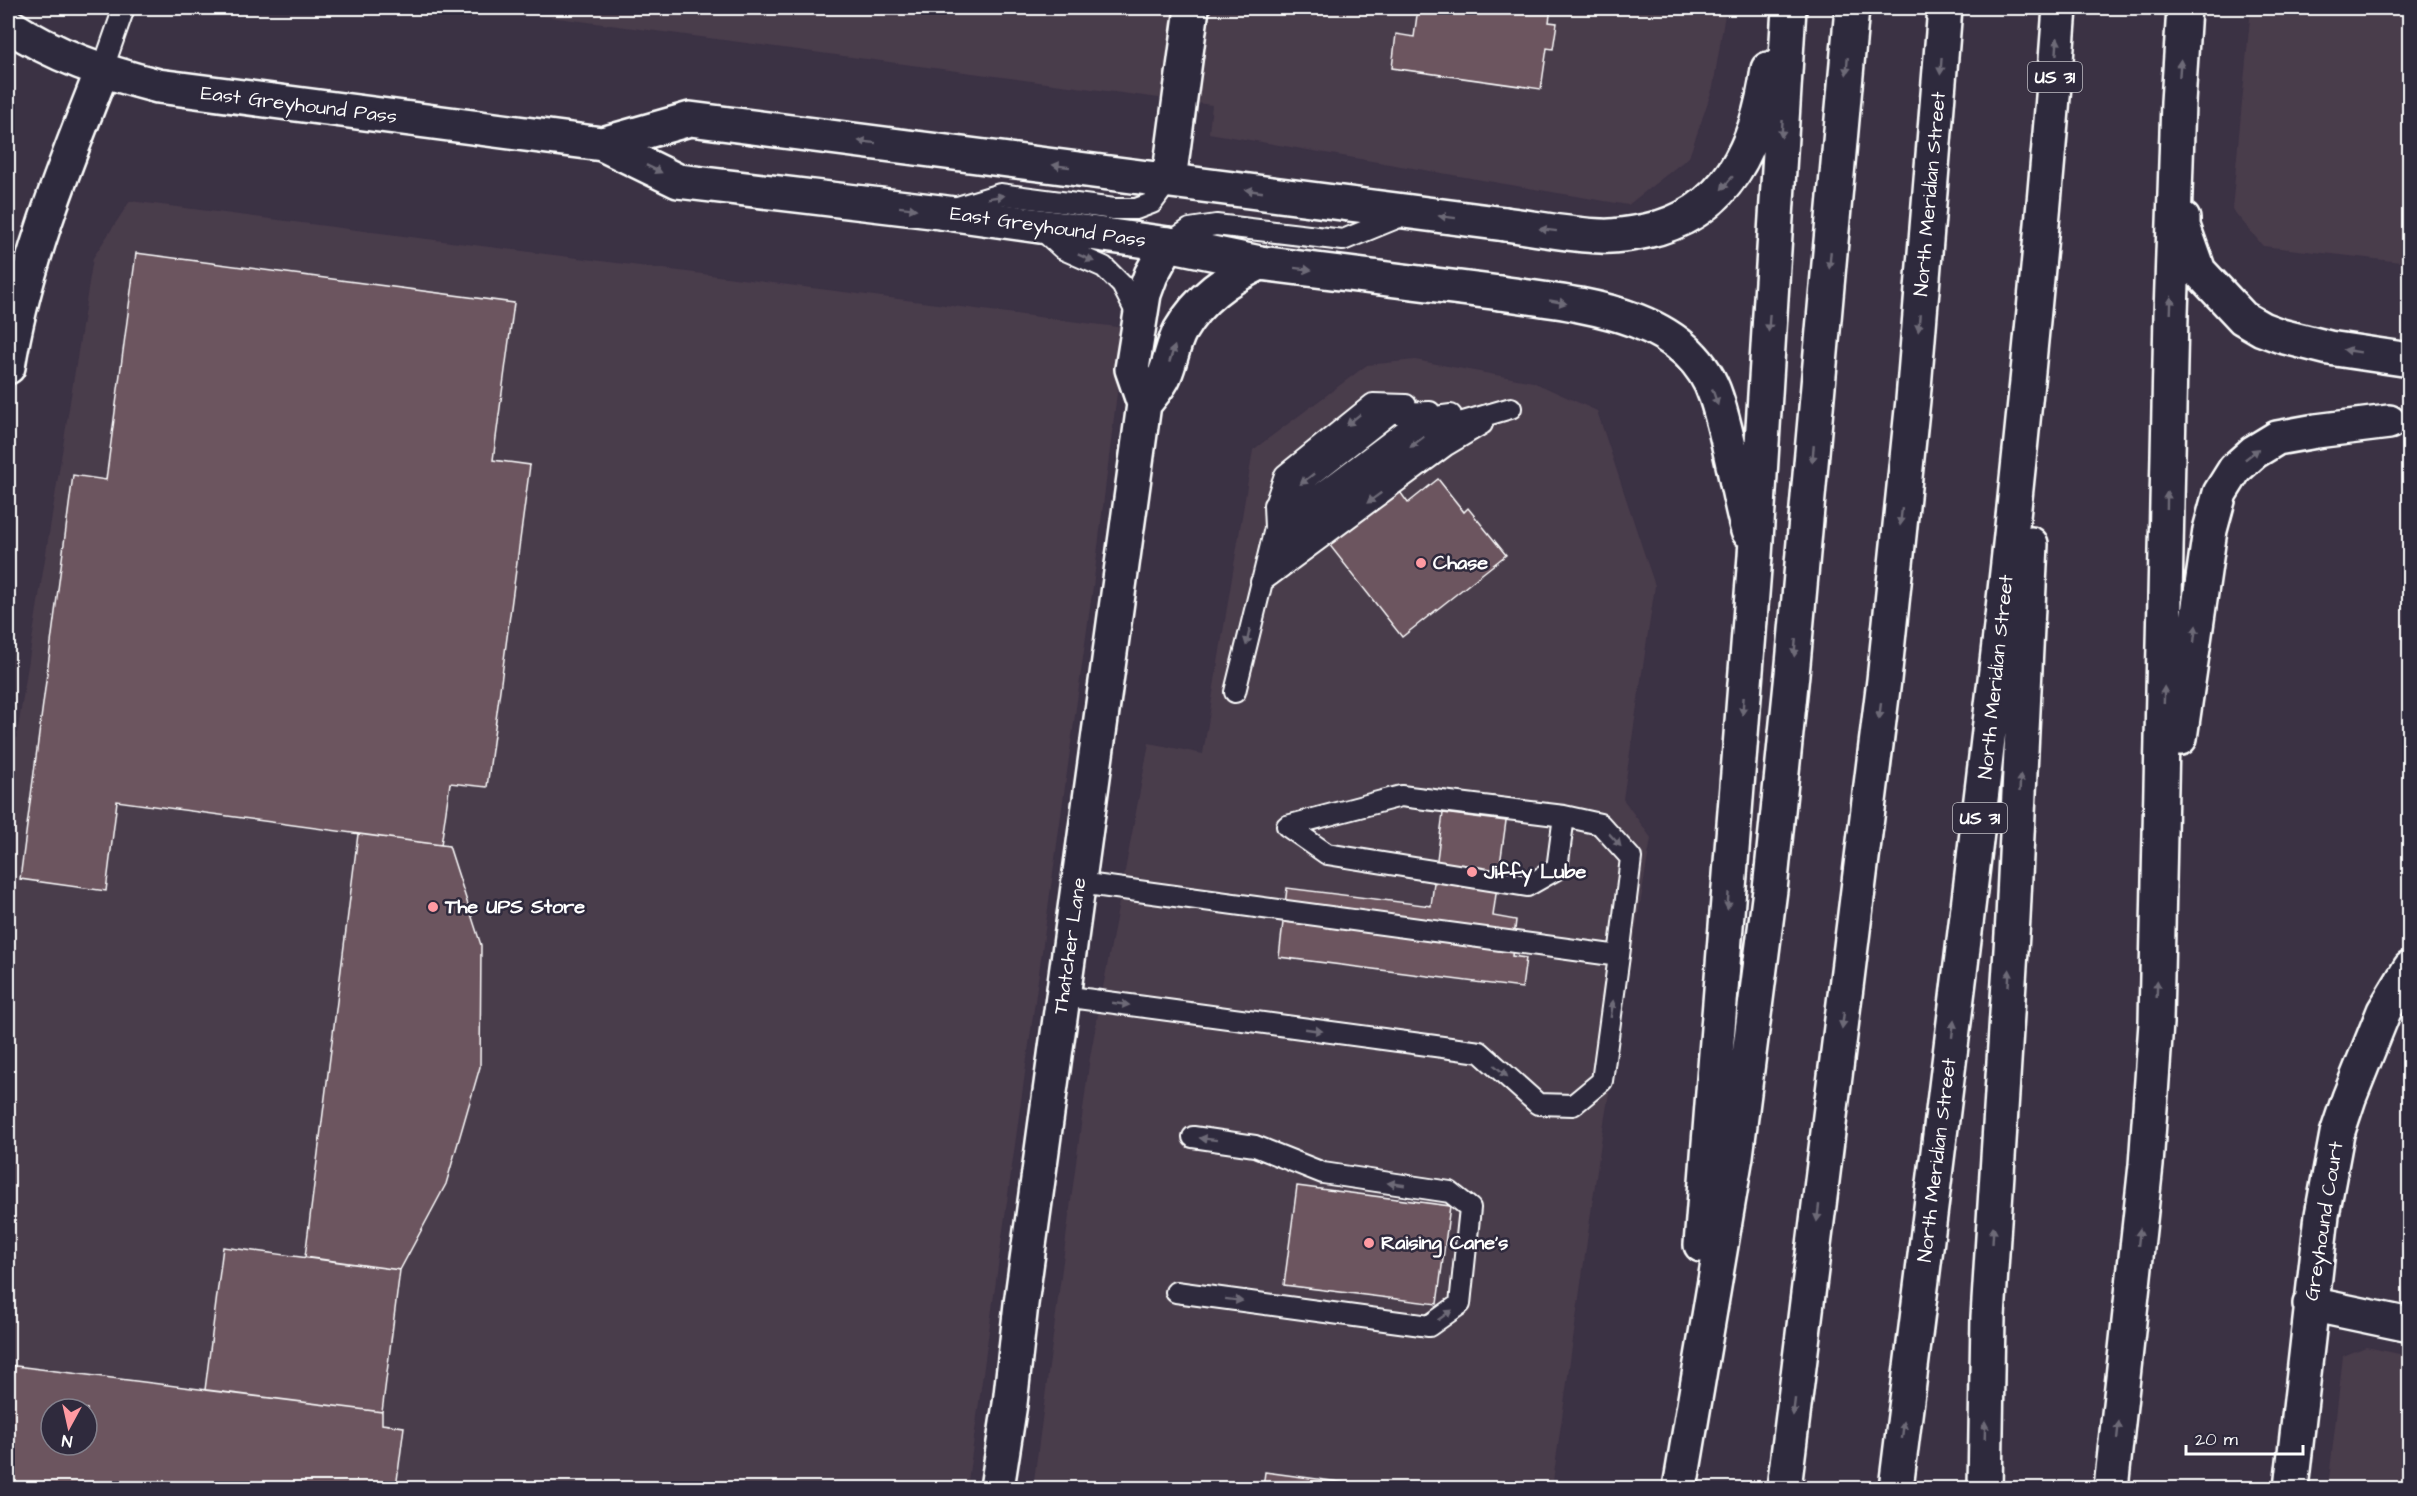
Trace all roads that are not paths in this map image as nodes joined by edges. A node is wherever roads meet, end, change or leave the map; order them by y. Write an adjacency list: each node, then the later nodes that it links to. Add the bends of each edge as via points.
1 (124, 8): 10 (lane)
2 (1192, 8): 14 (main road)
3 (1775, 8): 16 (main road, East Greyhound Pass, one-way to 16, via 1757,124 1735,173 1701,209 1657,228 1601,236)
4 (1789, 8): 27 (main road, one-way to 27)
5 (1852, 8): 41 (main road, one-way to 41, via 1770,890 1736,1156)
6 (1945, 8): 44 (main road, North Meridian Street, one-way to 44, via 1913,400 1884,680)
7 (2060, 8): 13 (main road, North Meridian Street / US 31, one-way to 7)
8 (2184, 8): 11 (main road, one-way to 8)
9 (8, 25): 10 (main road, East Greyhound Pass)
10 (102, 71): 12 (main road, East Greyhound Pass, via 183,90); 22 (main road, via 64,167 30,274)
11 (2178, 102): 21 (main road, one-way to 11, via 2329,348 2262,329 2243,318 2199,271 2183,226); 32 (main road, one-way to 11)
12 (602, 144): 14 (main road, East Greyhound Pass, one-way to 12, via 690,119); 15 (main road, East Greyhound Pass, one-way to 15, via 678,181)
13 (2050, 147): 45 (main road, North Meridian Street / US 31, one-way to 13, via 1985,779); 46 (main road, one-way to 13, via 1988,1317 2013,918)
14 (1169, 180): 15 (lane, one-way to 14, via 1000,194 1136,209 1152,202); 16 (main road, East Greyhound Pass, one-way to 14)
15 (940, 212): 17 (main road, East Greyhound Pass)
16 (1409, 213): 18 (lane, via 1343,240 1216,225 1190,229)
17 (1038, 226): 18 (main road, East Greyhound Pass); 20 (lane, one-way to 20, via 1063,249 1104,267 1122,285)
18 (1168, 244): 19 (main road, East Greyhound Pass); 20 (main road, Thatcher Lane, via 1150,275)
19 (1260, 263): 23 (main road, Thatcher Lane, one-way to 19, via 1165,376 1180,331 1193,312 1231,276); 27 (main road, East Greyhound Pass, one-way to 27, via 1500,293 1598,309 1654,327 1691,357 1716,395)
20 (1140, 320): 23 (main road, Thatcher Lane, via 1132,369)
21 (2409, 360)
22 (8, 367)
23 (1144, 404): 33 (main road, Thatcher Lane)
24 (1511, 408): 26 (lane, via 1420,419); 26 (lane, one-way to 26, via 1391,413 1274,505); 28 (lane, one-way to 28, via 1432,431); 29 (lane, one-way to 29, via 1445,446)
25 (2399, 423): 32 (main road, one-way to 25, via 2203,569 2220,493 2235,469 2277,438)
26 (1275, 528): 28 (lane)
27 (1755, 556): 41 (main road, one-way to 41)
28 (1268, 557): 29 (lane)
29 (1261, 582): 30 (lane, one-way to 30)
30 (1234, 692)
31 (1564, 816): 31 (lane, via 1401,796 1287,826 1327,854 1527,886 1557,869); 34 (lane, one-way to 34, via 1600,824 1631,858)
32 (2160, 879): 47 (main road, one-way to 32, via 2146,1165 2156,1023)
33 (1079, 883): 34 (lane); 36 (main road, Thatcher Lane)
34 (1619, 956): 36 (lane, one-way to 34, via 1480,1052 1538,1104 1574,1105 1602,1080)
35 (2409, 968): 39 (main road, Greyhound Court, via 2384,1011 2337,1134)
36 (1063, 996): 42 (main road, Thatcher Lane)
37 (1193, 1137): 38 (lane, one-way to 37, via 1430,1326 1460,1304 1470,1208 1450,1192 1323,1173 1255,1146)
38 (1176, 1292)
39 (2310, 1304): 40 (main road); 48 (main road, Greyhound Court)
40 (2409, 1325)
41 (1686, 1448): 43 (main road)
42 (997, 1488)
43 (1680, 1488)
44 (1784, 1488)
45 (1896, 1488)
46 (1985, 1488)
47 (2111, 1488)
48 (2291, 1488)

